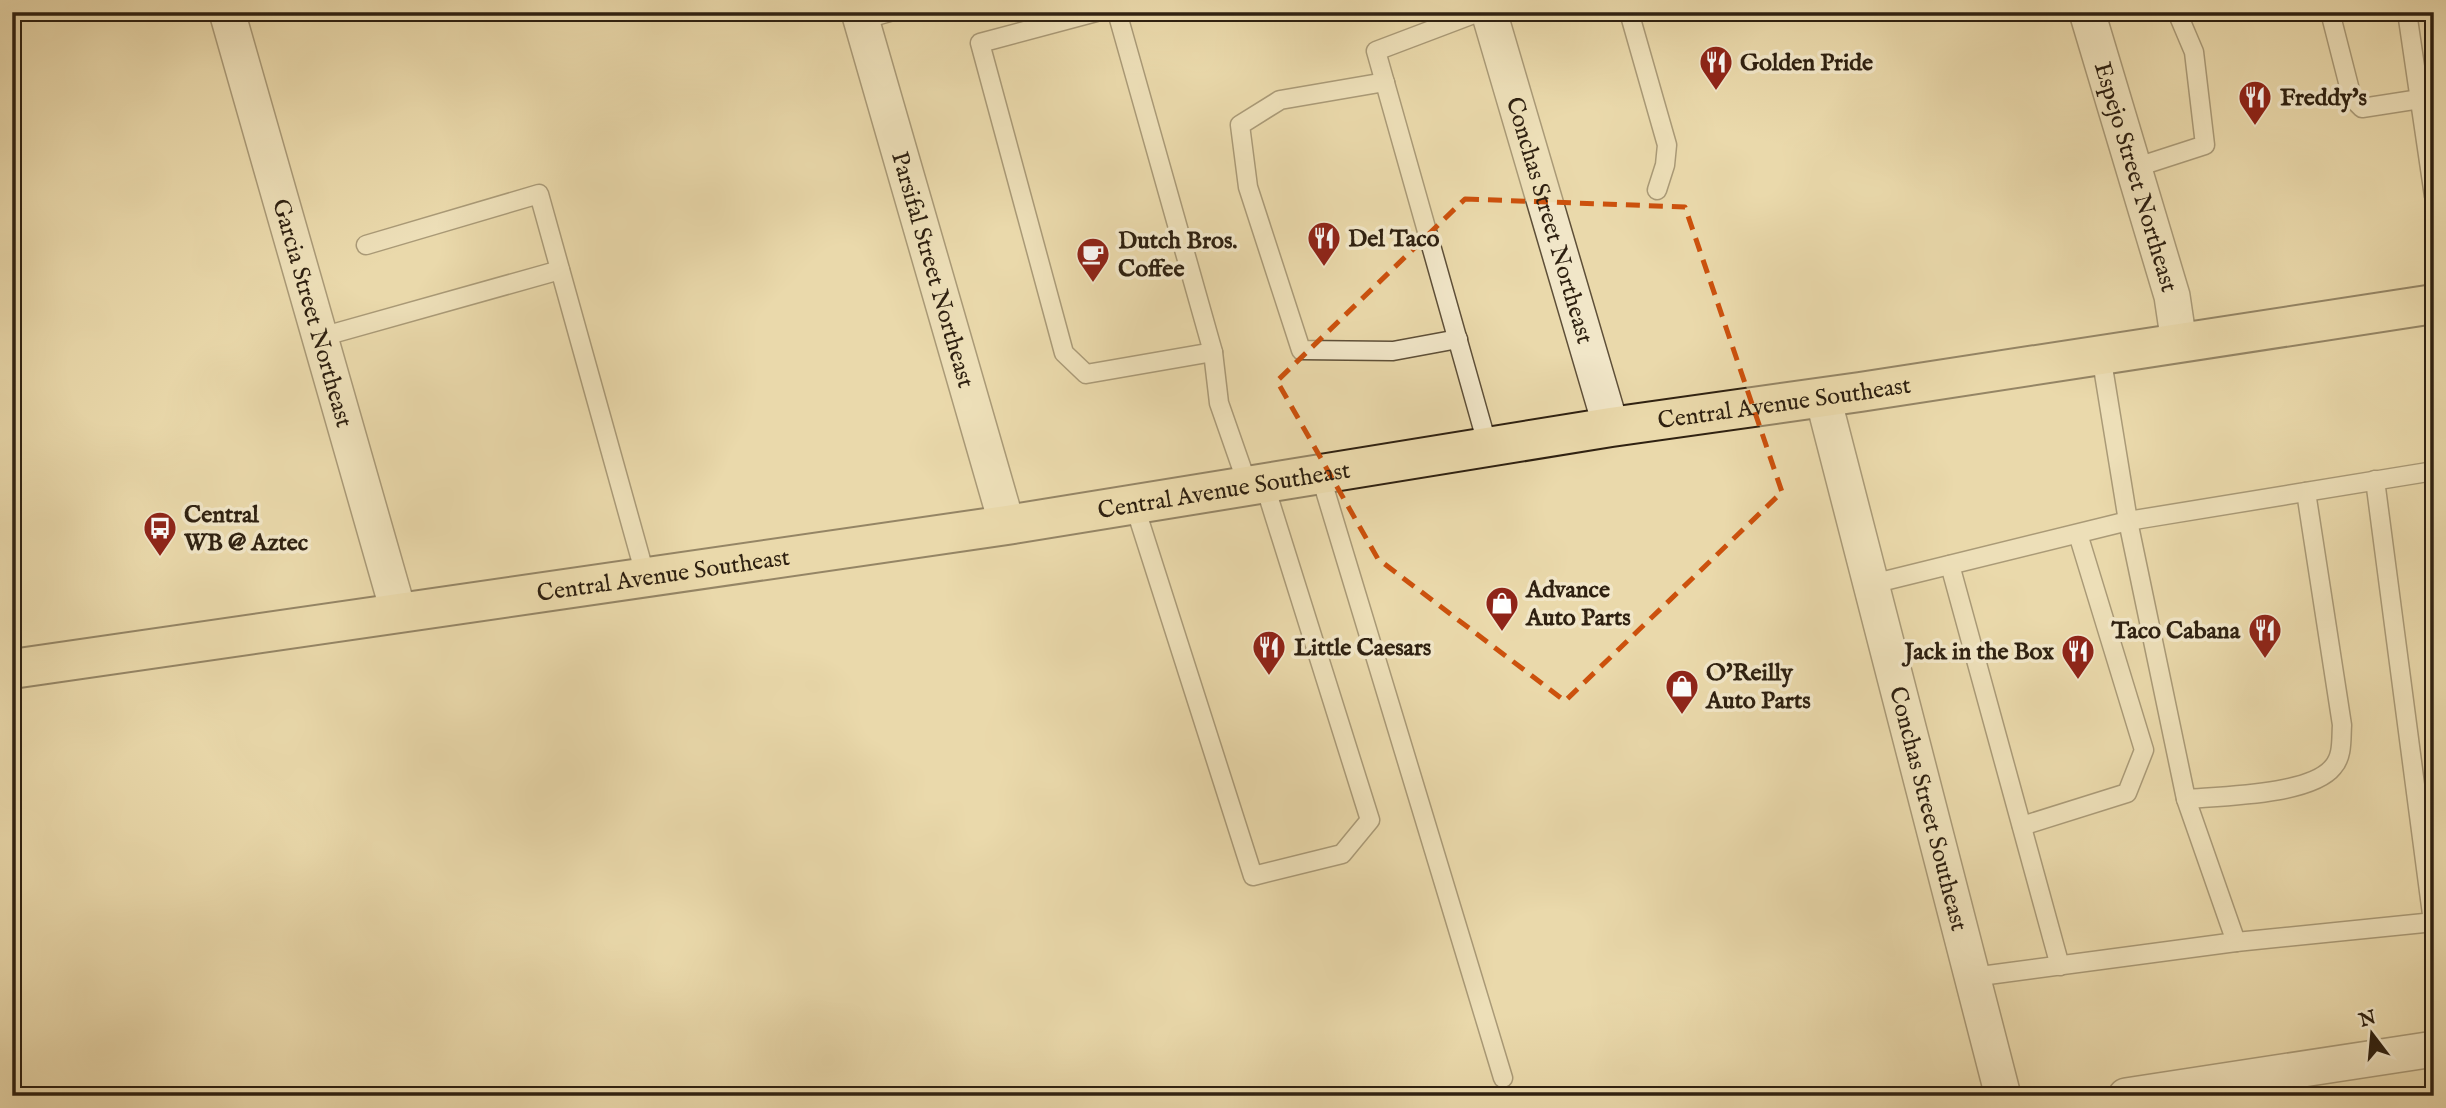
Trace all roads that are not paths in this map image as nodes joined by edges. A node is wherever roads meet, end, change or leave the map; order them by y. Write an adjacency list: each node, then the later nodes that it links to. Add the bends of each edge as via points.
1 (227, 12): 20 (street, Garcia Street Northeast)
2 (1096, 12): 23 (lane, via 980,43 1064,353 1086,374)
3 (1117, 12): 23 (lane)
4 (1479, 12): 12 (lane, via 1376,51)
5 (1489, 12): 26 (street, Conchas Street Northeast)
6 (1629, 12): 15 (lane, via 1667,145)
7 (2087, 12): 14 (street, Espejo Street Northeast)
8 (2177, 12): 14 (lane, via 2194,52 2205,145)
9 (2330, 12): 13 (lane, via 2352,98 2362,108)
10 (2407, 12): 13 (lane)
11 (870, 15): 35 (street, Parsifal Street Northeast)
12 (1385, 82): 21 (lane); 21 (lane, via 1280,100 1240,125 1248,187 1301,350 1393,351)
13 (2420, 99): 16 (lane)
14 (2134, 168): 22 (street, Espejo Street Northeast, via 2172,296)
15 (1657, 190)
16 (2434, 196)
17 (366, 245): 18 (lane, via 539,194)
18 (560, 270): 20 (lane); 38 (lane)
19 (2434, 304): 22 (main road, Central Avenue Southeast)
20 (321, 337): 40 (street, Garcia Street Northeast)
21 (1458, 339): 27 (lane)
22 (2179, 343): 24 (main road, Central Avenue Southeast)
23 (1213, 352): 31 (lane, via 1219,403)
24 (2102, 355): 25 (main road, Central Avenue Southeast); 34 (lane)
25 (1823, 398): 26 (main road, Central Avenue Southeast); 39 (street, Conchas Street Southeast)
26 (1611, 427): 27 (main road, Central Avenue Southeast)
27 (1488, 447): 29 (main road, Central Avenue Southeast)
28 (2434, 471): 30 (lane)
29 (1320, 474): 31 (main road, Central Avenue Southeast); 49 (lane)
30 (2375, 480): 32 (lane); 44 (lane)
31 (1256, 485): 33 (main road, Central Avenue Southeast); 33 (lane, via 1370,820 1342,854 1252,876)
32 (2306, 492): 34 (lane); 42 (lane, via 2342,725 2341,750 2334,766 2318,780 2292,788)
33 (1135, 504): 35 (main road, Central Avenue Southeast)
34 (2128, 521): 36 (lane); 42 (lane)
35 (1007, 525): 38 (main road, Central Avenue Southeast)
36 (2078, 534): 37 (lane); 43 (lane, via 2144,750 2127,793)
37 (1950, 565): 39 (lane); 43 (lane)
38 (646, 578): 40 (main road, Central Avenue Southeast)
39 (1871, 584): 47 (street, Conchas Street Southeast)
40 (399, 614): 41 (main road, Central Avenue Southeast)
41 (12, 669)
42 (2186, 799): 45 (lane)
43 (2022, 826): 46 (lane)
44 (2433, 922): 45 (lane)
45 (2236, 942): 46 (lane)
46 (2060, 966): 47 (lane)
47 (1973, 977): 50 (street, Conchas Street Southeast)
48 (2434, 1049): 51 (street)
49 (1503, 1078)
50 (2003, 1096)
51 (2126, 1096)

